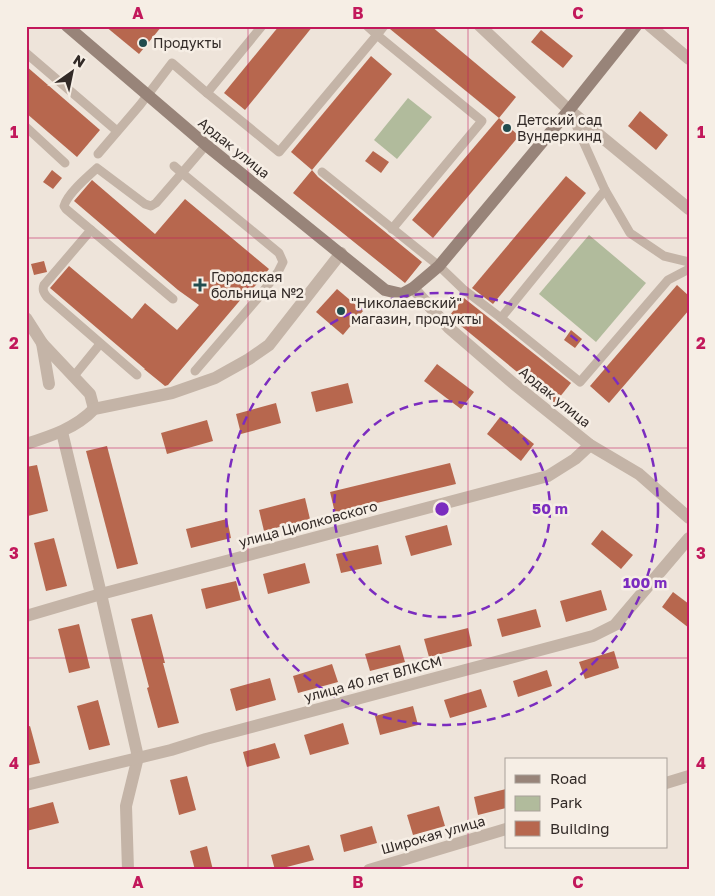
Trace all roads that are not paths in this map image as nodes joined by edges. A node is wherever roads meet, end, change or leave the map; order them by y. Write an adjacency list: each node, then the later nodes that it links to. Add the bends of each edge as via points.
1 (67, 26): 12 (street, Ардак улица)
2 (262, 26): 11 (lane)
3 (367, 26): 8 (lane)
4 (384, 26): 8 (lane)
5 (480, 26): 13 (street)
6 (636, 26): 13 (street)
7 (650, 26): 10 (street)
8 (377, 35): 11 (lane, via 278,152); 24 (lane, via 482,122)
9 (26, 53): 15 (lane)
10 (689, 59)
11 (207, 93): 12 (lane, via 172,63)
12 (147, 95): 15 (lane); 16 (street, Ардак улица)
13 (569, 110): 22 (lane); 23 (street); 28 (street)
14 (26, 127): 18 (lane)
15 (117, 130): 17 (lane)
16 (206, 145): 21 (lane); 26 (street, Ардак улица)
17 (98, 154)
18 (65, 163)
19 (174, 166): 21 (lane)
20 (322, 172): 24 (lane)
21 (182, 173): 25 (lane, via 151,206 97,168 64,206); 36 (lane, via 280,253 283,262 258,298)
22 (605, 190): 27 (lane, via 630,233 664,256); 33 (lane)
23 (689, 209)
24 (392, 229): 28 (lane)
25 (91, 230): 31 (lane); 35 (lane, via 44,285 43,292)
26 (341, 253): 30 (street, Ардак улица, via 385,290 402,294); 40 (street, via 268,345 248,359 215,378 172,394)
27 (689, 262)
28 (439, 266): 30 (street); 33 (lane)
29 (689, 269): 33 (lane, via 668,280 580,382)
30 (413, 288): 43 (street, Ардак улица, via 449,328)
31 (173, 299)
32 (26, 318): 34 (street)
33 (501, 318)
34 (42, 343): 38 (street); 39 (street)
35 (100, 344): 37 (lane); 38 (lane)
36 (195, 371)
37 (137, 375)
38 (74, 376): 40 (street, via 90,394)
39 (49, 384)
40 (94, 409): 41 (street)
41 (62, 432): 42 (street); 46 (street)
42 (26, 444)
43 (590, 445): 44 (street, Ардак улица, via 639,474); 46 (street, улица Циолковского, via 575,460 548,476)
44 (689, 518)
45 (689, 538): 48 (street, улица 40 лет ВЛКСМ, via 615,625 593,636)
46 (101, 594): 47 (street, улица Циолковского); 48 (street)
47 (26, 616)
48 (138, 757): 51 (street, улица 40 лет ВЛКСМ); 53 (street, via 126,806)
49 (689, 776): 50 (street)
50 (668, 782)
51 (26, 785)
52 (505, 829): 54 (street, Широкая улица)
53 (128, 870)
54 (369, 870)

